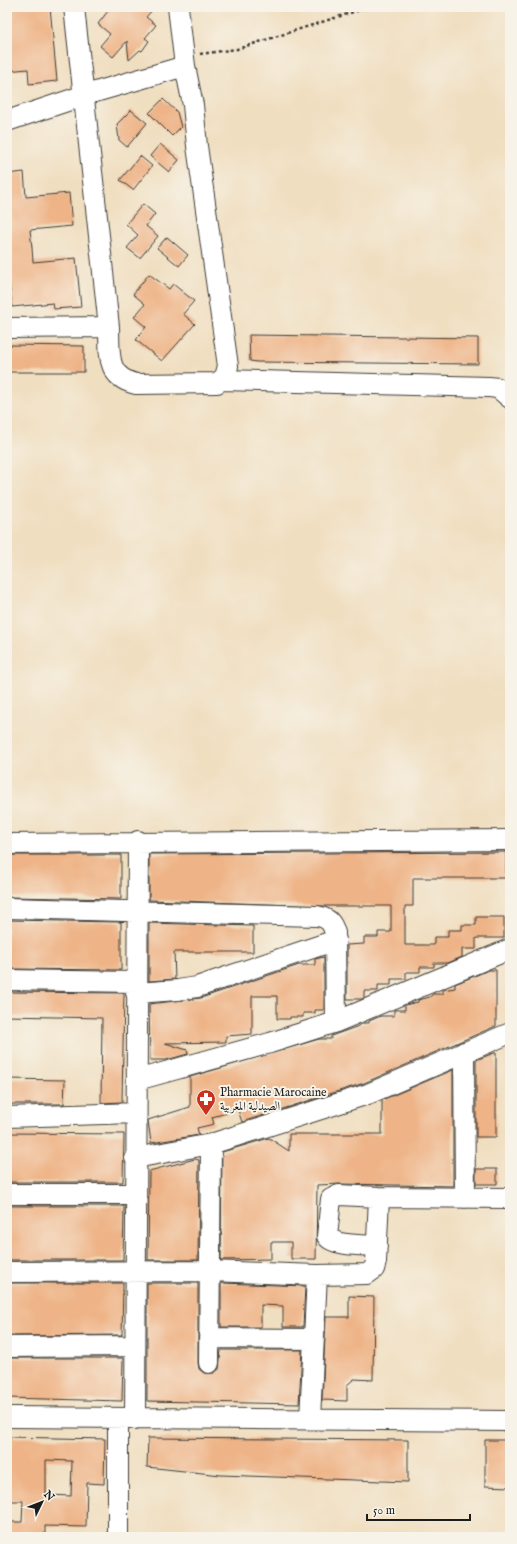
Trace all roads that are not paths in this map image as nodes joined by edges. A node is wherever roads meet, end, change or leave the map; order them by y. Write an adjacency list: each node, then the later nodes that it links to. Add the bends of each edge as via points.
1 (74, 7): 4 (street)
2 (178, 7): 3 (street)
3 (184, 59): 4 (street); 8 (street, via 229,358 227,372)
4 (85, 95): 5 (street); 6 (street)
5 (7, 122)
6 (109, 327): 7 (street); 8 (street, via 110,362 125,382 210,384)
7 (7, 328)
8 (222, 380): 9 (street, via 488,387 498,388)
9 (510, 398)
10 (510, 840): 11 (street)
11 (138, 841): 12 (street); 14 (street)
12 (7, 844)
13 (7, 908): 14 (street)
14 (137, 911): 15 (street, via 317,916 331,922); 18 (street)
15 (336, 940): 18 (street, via 197,987 178,990); 19 (street)
16 (510, 949): 19 (street)
17 (7, 980): 18 (street)
18 (136, 988): 22 (street)
19 (336, 1022): 22 (street)
20 (510, 1033): 21 (street)
21 (464, 1052): 25 (street, via 368,1094); 30 (street)
22 (137, 1080): 23 (street)
23 (136, 1113): 24 (street); 26 (street)
24 (7, 1117)
25 (211, 1144): 26 (street); 33 (street)
26 (136, 1158): 28 (street)
27 (7, 1194): 28 (street)
28 (136, 1194): 35 (street)
29 (379, 1197): 30 (street); 32 (street); 32 (street, via 339,1195 333,1198 329,1202 327,1236 330,1241 337,1243)
30 (465, 1198): 31 (street)
31 (510, 1198)
32 (377, 1246): 36 (street, via 376,1266 367,1274)
33 (210, 1271): 35 (street); 36 (street); 37 (street)
34 (7, 1272): 35 (street)
35 (135, 1272): 39 (street)
36 (317, 1275): 38 (street)
37 (209, 1338): 38 (street); 41 (street)
38 (313, 1339): 44 (street)
39 (134, 1346): 40 (street); 43 (street)
40 (7, 1347)
41 (209, 1363)
42 (7, 1417): 43 (street)
43 (126, 1419): 44 (street); 46 (street)
44 (310, 1419): 45 (street)
45 (510, 1421)
46 (118, 1537)

